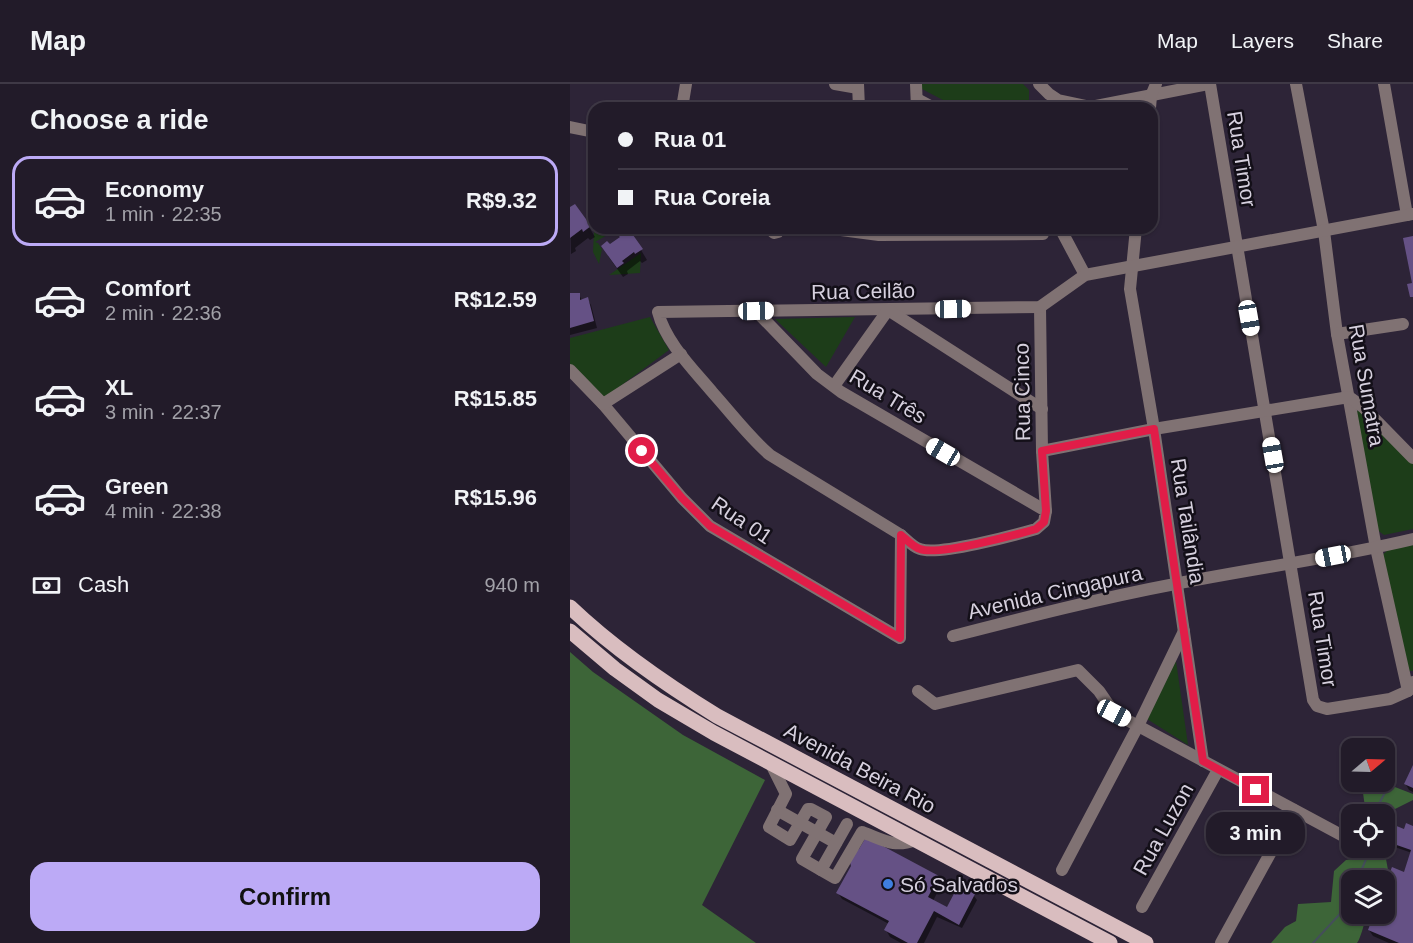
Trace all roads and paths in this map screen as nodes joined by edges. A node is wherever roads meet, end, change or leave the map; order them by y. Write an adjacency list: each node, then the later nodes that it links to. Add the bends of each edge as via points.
1 (686, 84): 11 (street)
2 (835, 84): 8 (street)
3 (916, 84): 13 (street)
4 (1039, 84): 9 (street)
5 (1209, 84): 10 (street); 27 (street, Rua Timor)
6 (1296, 84): 20 (street, Rua Sumatra)
7 (1384, 84): 19 (street)
8 (858, 86): 12 (street)
9 (1049, 94): 14 (street); 15 (street)
10 (1153, 96): 16 (street)
11 (683, 102)
12 (859, 102)
13 (917, 102)
14 (1047, 102)
15 (1067, 102)
16 (1119, 102)
17 (570, 128): 18 (street)
18 (588, 131)
19 (1410, 214): 20 (street)
20 (1324, 231): 27 (street); 34 (street, Rua Sumatra)
21 (871, 234): 22 (street)
22 (919, 234)
23 (1045, 234): 26 (street)
24 (1063, 234): 26 (street)
25 (1135, 234): 28 (street)
26 (1068, 244): 29 (street)
27 (1237, 248): 28 (street); 41 (street, Rua Timor)
28 (1131, 266): 29 (street); 42 (street, Rua Tailândia, via 1130,289)
29 (1085, 275): 30 (street)
30 (1040, 308): 31 (street, Rua Ceilão); 40 (street, Rua Cinco)
31 (888, 310): 32 (street, Rua Ceilão); 37 (street); 40 (street)
32 (756, 311): 35 (street, Rua Ceilão, via 658,312); 37 (street, Rua Três, via 817,374)
33 (1403, 324): 34 (street)
34 (1337, 334): 38 (street, Rua Sumatra)
35 (681, 354): 39 (street); 46 (street, via 754,442)
36 (570, 370): 39 (street, Rua 01)
37 (834, 386): 45 (street, Rua Três)
38 (1349, 397): 41 (street); 44 (street); 48 (street, Rua Sumatra)
39 (603, 404): 46 (street, Rua 01, via 710,526 900,638)
40 (1042, 409): 43 (street, Rua Cinco)
41 (1265, 411): 42 (street); 49 (street, Rua Timor)
42 (1154, 429): 43 (street); 50 (street, Rua Tailândia)
43 (1042, 451): 45 (street, Rua Cinco)
44 (1413, 458)
45 (1046, 511): 46 (street, via 1044,522 1036,529 968,545 930,551 919,549)
46 (901, 535)
47 (1413, 539): 48 (street, Avenida Cingapura)
48 (1376, 548): 49 (street, Avenida Cingapura); 55 (street, Rua Sumatra)
49 (1291, 564): 50 (street, Avenida Cingapura); 55 (street, Rua Timor, via 1311,694 1317,706 1327,709 1390,699)
50 (1178, 583): 52 (street, Rua Tailândia); 54 (street, Avenida Cingapura)
51 (570, 607): 65 (main road, Avenida Beira Rio, via 668,686)
52 (1185, 630): 57 (street); 58 (street, Rua Tailândia)
53 (570, 631): 59 (main road, Avenida Beira Rio, via 658,700)
54 (953, 636)
55 (1410, 687)
56 (918, 691): 57 (street, via 935,704 1078,670 1114,713)
57 (1138, 726): 58 (street); 71 (street)
58 (1203, 761): 60 (street)
59 (770, 762): 61 (street, via 786,794); 68 (main road, Avenida Beira Rio)
60 (1218, 770): 62 (street); 72 (street, Rua Luzon)
61 (777, 810): 63 (street); 63 (street, via 769,828 790,840)
62 (1294, 810): 67 (street); 75 (street)
63 (800, 823): 66 (street); 66 (street, via 808,809 826,817)
64 (847, 824): 69 (street)
65 (930, 829): 68 (main road); 74 (main road, Avenida Beira Rio)
66 (817, 833): 69 (street); 70 (street, via 802,859)
67 (1341, 835)
68 (919, 841): 70 (street, via 894,845 862,832 835,879); 73 (main road, Avenida Beira Rio)
69 (836, 843): 70 (street)
70 (821, 870)
71 (1062, 870)
72 (1142, 907)
73 (1110, 943)
74 (1146, 943)
75 (1221, 943)

